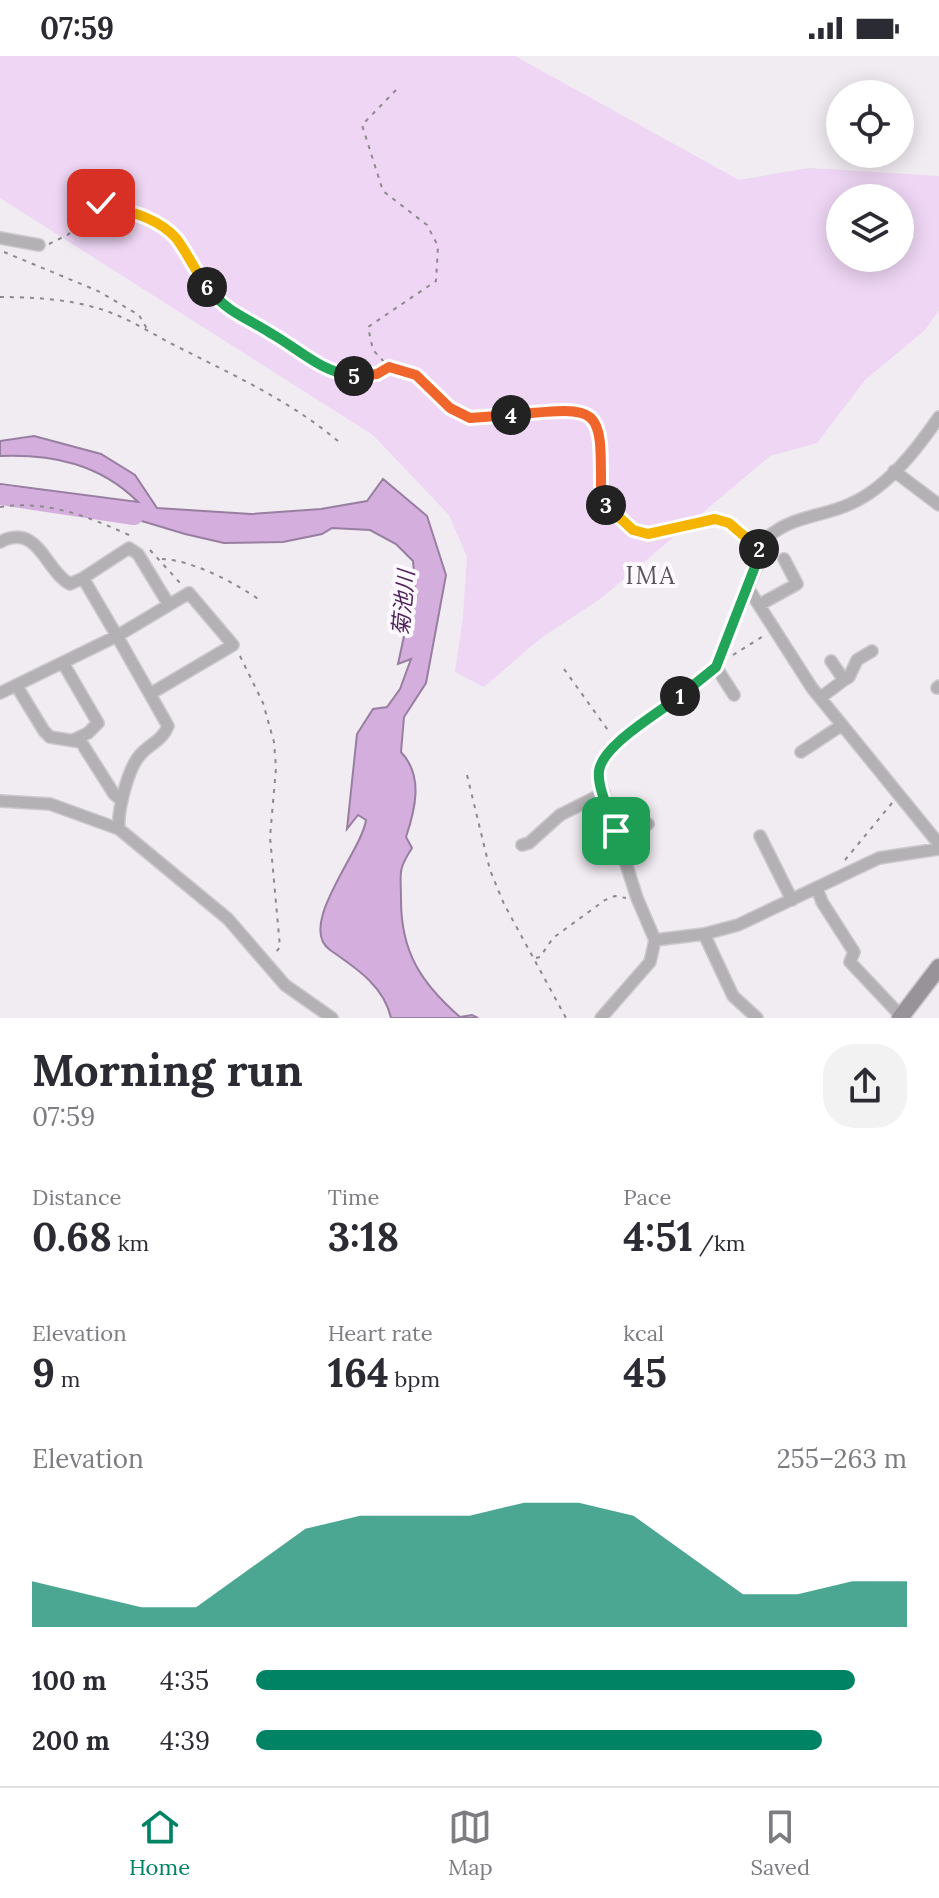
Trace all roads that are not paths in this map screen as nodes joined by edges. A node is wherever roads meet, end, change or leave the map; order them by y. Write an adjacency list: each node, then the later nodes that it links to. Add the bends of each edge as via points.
1 (0, 238): 2 (street)
2 (39, 245)
3 (939, 417): 4 (street)
4 (894, 471): 5 (street); 9 (street, via 850,504 783,524 769,536)
5 (939, 505)
6 (0, 542): 8 (street, via 26,540 40,547 60,579 70,584)
7 (784, 559): 11 (street, via 797,584)
8 (83, 578): 10 (street, via 129,548); 12 (street)
9 (748, 588): 11 (street); 16 (street)
10 (169, 605): 12 (street); 20 (street, via 189,593 233,645)
11 (759, 605): 22 (street)
12 (117, 636): 15 (street); 20 (street)
13 (872, 651): 17 (street, via 857,660)
14 (831, 661): 17 (street)
15 (63, 663): 18 (street); 24 (street, via 98,723)
16 (716, 667): 21 (street); 26 (street, via 610,749 599,772)
17 (844, 680): 22 (street)
18 (16, 685): 19 (street); 24 (street, via 50,737)
19 (0, 693)
20 (150, 694): 28 (street, via 168,726 163,737 137,757)
21 (734, 695)
22 (820, 698): 23 (street)
23 (842, 725): 25 (street); 34 (street)
24 (73, 740): 28 (street, via 81,742)
25 (801, 752)
26 (604, 793): 31 (street); 33 (street, via 560,815)
27 (0, 801): 30 (street, via 50,804)
28 (122, 801): 30 (street)
29 (648, 824): 31 (street)
30 (119, 829): 41 (street, via 218,910 285,985)
31 (618, 836): 38 (street)
32 (760, 836): 36 (street)
33 (522, 845)
34 (939, 846): 35 (street, via 879,858)
35 (817, 888): 36 (street); 40 (street, via 854,952 850,962)
36 (792, 900): 37 (street, via 748,922)
37 (704, 934): 38 (street); 43 (street, via 733,996)
38 (655, 940): 42 (street, via 650,962)
39 (939, 967): 40 (street)
40 (900, 1017)
41 (332, 1018)
42 (601, 1018)
43 (757, 1018)

